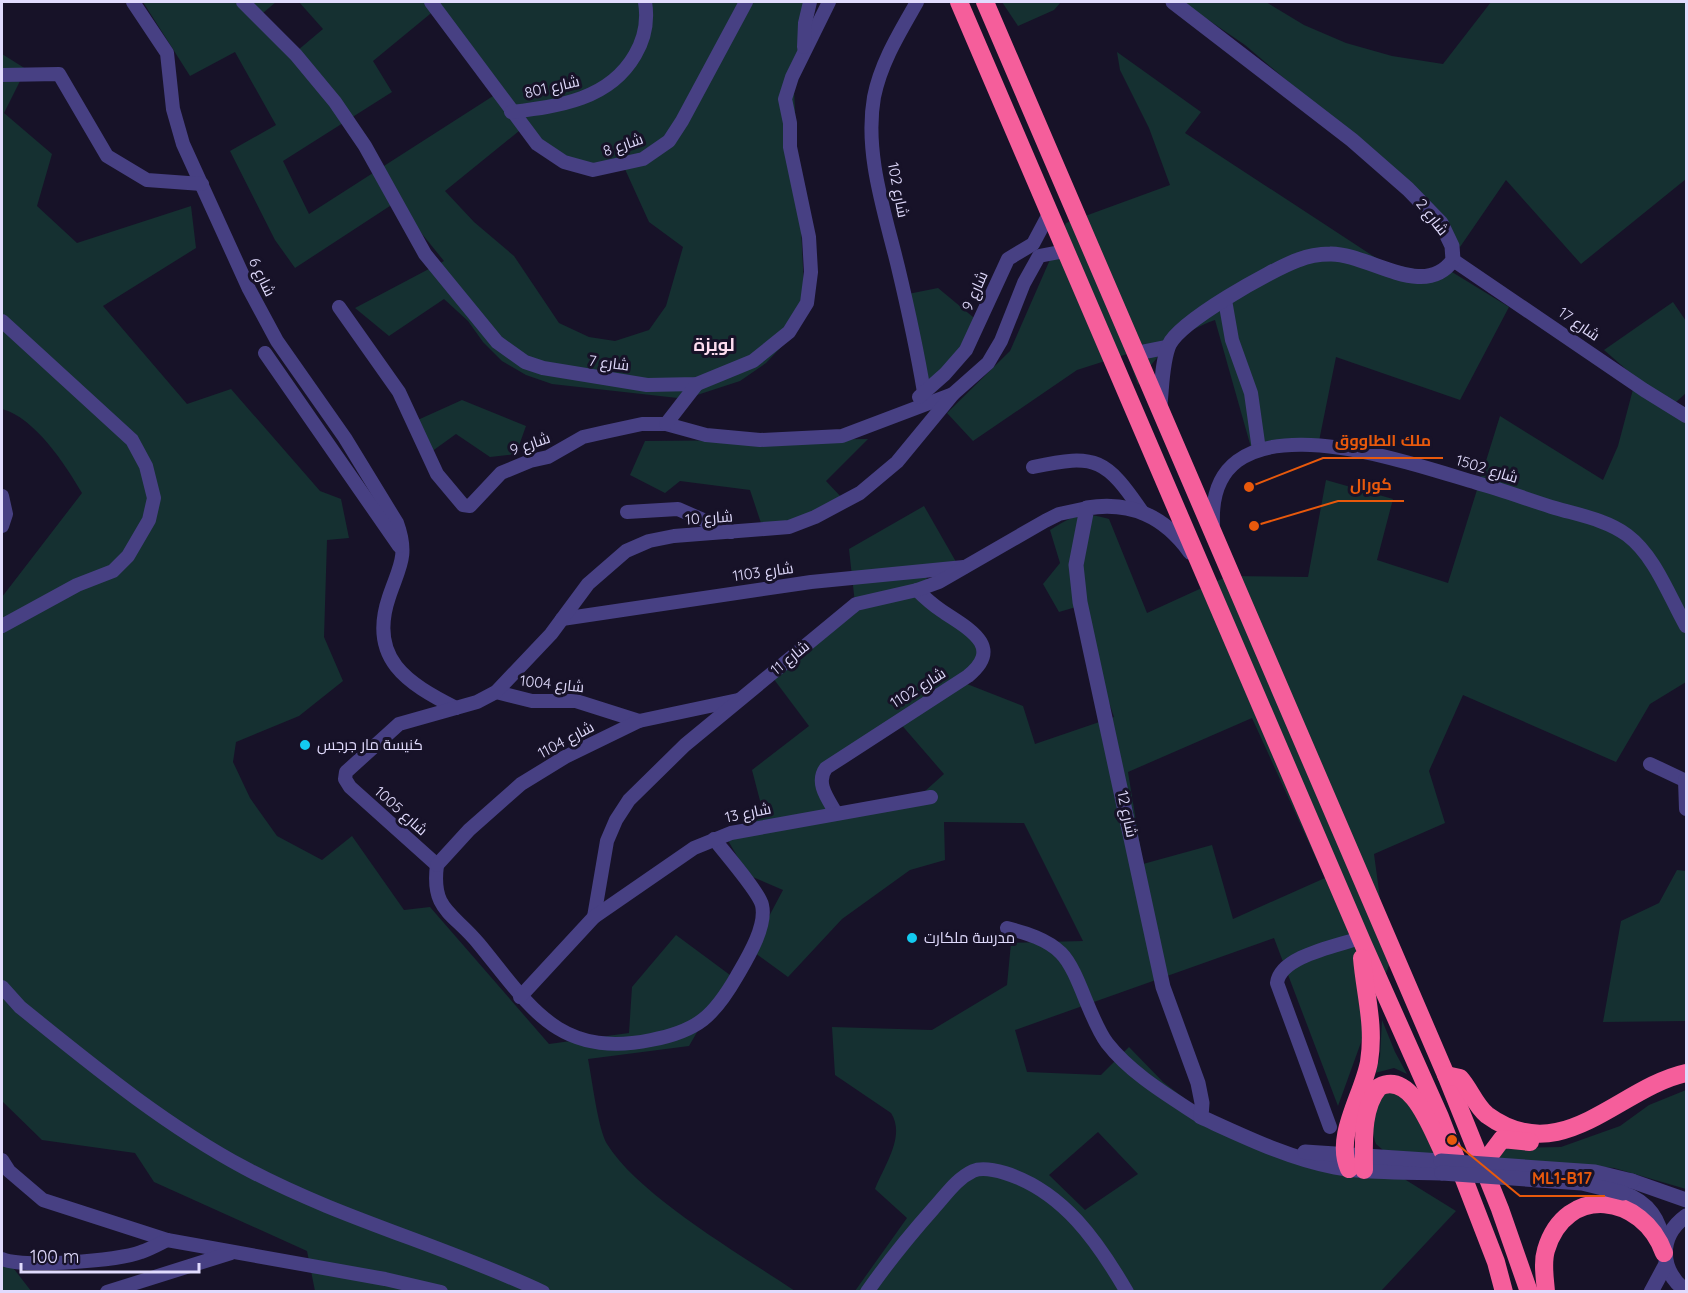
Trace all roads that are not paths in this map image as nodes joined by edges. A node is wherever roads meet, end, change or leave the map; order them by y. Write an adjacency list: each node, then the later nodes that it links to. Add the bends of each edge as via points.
1 (133, 2): 15 (street, شارع 6, via 167,53 175,121)
2 (243, 2): 26 (street, شارع 7, via 296,55 335,102 365,146 425,254 497,342 525,362 564,374 647,385)
3 (431, 2): 14 (street, شارع 8)
4 (645, 2): 14 (street, شارع 801, via 646,29 638,50 625,70 606,87 570,102)
5 (746, 2): 14 (street, شارع 8, via 676,131 669,141 643,159 602,170 575,166 555,158 537,144)
6 (810, 2): 12 (street)
7 (829, 2): 12 (street, شارع 7)
8 (917, 2): 27 (street, شارع 102, via 883,64 874,95 871,134)
9 (959, 2): 16 (highway)
10 (985, 2): 25 (highway)
11 (1173, 2): 19 (street, شارع 2, via 1353,140 1408,189 1441,224 1452,246)
12 (804, 54): 26 (street, شارع 7, via 785,99 790,147 809,237 811,272 807,303 796,324 769,350 753,361)
13 (2, 75): 15 (street, via 59,74 107,156 147,180)
14 (512, 112)
15 (202, 184): 42 (street, شارع 6, via 264,318 387,506 401,535)
16 (1049, 214): 17 (street, شارع 10); 18 (highway)
17 (1036, 250): 18 (street); 27 (street, شارع 9, via 1008,258 966,350); 28 (street, شارع 10, via 993,356)
18 (1065, 250): 43 (highway)
19 (1453, 260): 20 (street, via 1441,272 1415,277 1353,257 1320,254 1298,260); 31 (street, شارع 17)
20 (1226, 300): 23 (street, via 1185,326); 33 (street, via 1232,340 1251,393)
21 (339, 307): 32 (street, شارع 9, via 399,392 437,474 463,505 470,506 479,499 501,472 548,457 583,437 642,424)
22 (2, 321): 47 (street, via 132,440 146,466 154,498 149,520 121,565)
23 (1168, 347): 25 (street); 29 (street)
24 (265, 353): 42 (street)
25 (1137, 353): 29 (highway)
26 (698, 384): 32 (street)
27 (924, 392): 30 (street, شارع 9)
28 (953, 394): 30 (street, شارع 9); 40 (street, شارع 10, via 897,462 855,496 789,527)
29 (1160, 404): 41 (highway)
30 (905, 411): 32 (street, شارع 9, via 842,436 794,439 706,435)
31 (1686, 416)
32 (666, 424)
33 (1259, 450): 41 (street, شارع 1502, via 1237,462 1219,484 1212,506); 48 (street, شارع 1502, via 1305,444 1350,449 1500,489 1608,525 1626,534 1645,552)
34 (1033, 467): 38 (street, via 1074,459 1101,464)
35 (2, 496): 39 (street, via 6,514)
36 (1087, 508): 38 (street, via 1117,505); 44 (street, شارع 11, via 1052,517); 69 (street, شارع 12, via 1076,565 1080,602 1163,987 1198,1083)
37 (627, 513): 40 (street, via 678,509)
38 (1143, 513): 43 (street, via 1167,525)
39 (2, 526)
40 (733, 533): 46 (street, شارع 10, via 674,536 626,551 588,584)
41 (1214, 536): 67 (highway)
42 (402, 550): 51 (street, شارع 6, via 402,567 388,600 382,629 385,650 404,676)
43 (1199, 564): 63 (highway)
44 (970, 567): 45 (street, شارع 11); 46 (street, شارع 1103, via 811,582)
45 (917, 590): 50 (street, شارع 11, via 856,604); 58 (street, شارع 1102, via 975,633 982,646 982,657 968,676 826,768 822,776 824,791)
46 (562, 619): 49 (street, شارع 10, via 530,659)
47 (2, 626)
48 (1686, 626)
49 (496, 692): 51 (street, شارع 10); 52 (street, شارع 1004, via 532,701 576,701)
50 (740, 699): 52 (street, شارع 1104); 61 (street, شارع 11, via 629,800 607,841)
51 (456, 708): 54 (street, شارع 10, via 399,724 346,772)
52 (639, 721): 60 (street, شارع 1104, via 565,757 521,784)
53 (1650, 764): 55 (street)
54 (345, 779): 60 (street, شارع 1005)
55 (1686, 781): 57 (street)
56 (931, 797): 58 (street, شارع 13)
57 (1686, 808)
58 (836, 813): 59 (street, شارع 13, via 730,832)
59 (714, 839): 61 (street, شارع 13, via 694,848); 65 (street, via 762,902 764,918 721,1005 707,1019 662,1038 622,1046 594,1044 568,1034)
60 (437, 865): 65 (street, via 435,884 441,904 478,942)
61 (594, 917): 65 (street, شارع 13)
62 (1007, 928): 69 (street, via 1046,942 1062,954 1098,1029 1116,1053)
63 (1361, 941): 70 (street, via 1288,964 1278,976 1281,994); 72 (highway, via 1372,1031 1366,1077 1347,1134); 77 (highway, via 1440,1117)
64 (2, 987): 85 (street, via 20,1007 149,1110 245,1168)
65 (520, 997)
66 (1686, 1073): 67 (highway, via 1647,1088 1588,1122 1542,1134 1519,1130 1493,1118 1482,1110 1460,1078)
67 (1446, 1075): 73 (highway)
68 (1686, 1082): 73 (highway, via 1563,1140 1542,1143 1502,1139 1490,1155)
69 (1201, 1117): 72 (street, via 1278,1149)
70 (1330, 1126)
71 (2, 1160): 78 (street, via 42,1200)
72 (1356, 1163): 74 (street, bridge, via 1595,1172); 77 (highway, via 1375,1092 1385,1084 1397,1083 1416,1102)
73 (1485, 1172): 89 (highway)
74 (1628, 1187): 75 (street); 80 (street, via 1660,1225)
75 (1686, 1200)
76 (1686, 1216): 80 (street, via 1669,1234)
77 (1479, 1218): 88 (highway)
78 (167, 1240): 79 (street); 81 (street, via 140,1253 122,1256 32,1264)
79 (233, 1252): 83 (street); 84 (street)
80 (1665, 1255): 82 (street, via 1670,1275); 90 (highway, via 1655,1232 1639,1215 1612,1204 1586,1206 1553,1233 1544,1264); 91 (street)
81 (2, 1259)
82 (1686, 1291)
83 (107, 1292)
84 (441, 1292)
85 (543, 1292)
86 (867, 1292): 87 (street, via 895,1251 957,1181 975,1170 995,1170 1021,1178 1051,1196 1094,1238)
87 (1127, 1292)
88 (1504, 1292)
89 (1529, 1292)
90 (1546, 1292)
91 (1651, 1292)

